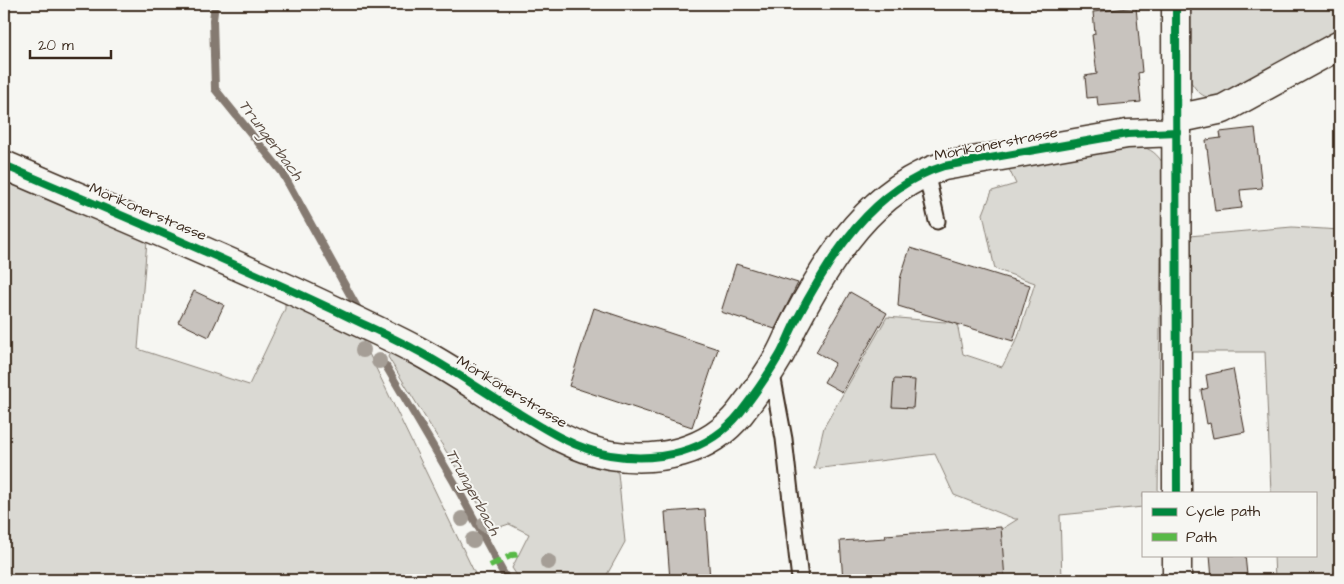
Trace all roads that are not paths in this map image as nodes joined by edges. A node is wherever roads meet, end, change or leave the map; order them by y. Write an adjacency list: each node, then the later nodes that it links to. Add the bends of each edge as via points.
1 (1176, 4): 3 (street)
2 (1340, 45): 3 (street, Mörikonerstrasse, via 1223,109 1190,116)
3 (1177, 124): 5 (street, Mörikonerstrasse, via 944,166); 8 (street)
4 (4, 165): 7 (street, Mörikonerstrasse, via 272,281 415,349 552,434 607,454 630,458 668,456 703,443 738,416)
5 (926, 172): 6 (lane); 7 (street, Mörikonerstrasse, via 890,193 869,212 830,263)
6 (937, 221)
7 (771, 368): 10 (lane, via 784,439)
8 (1177, 492)
9 (1177, 556): 11 (street)
10 (800, 580)
11 (1177, 580)

